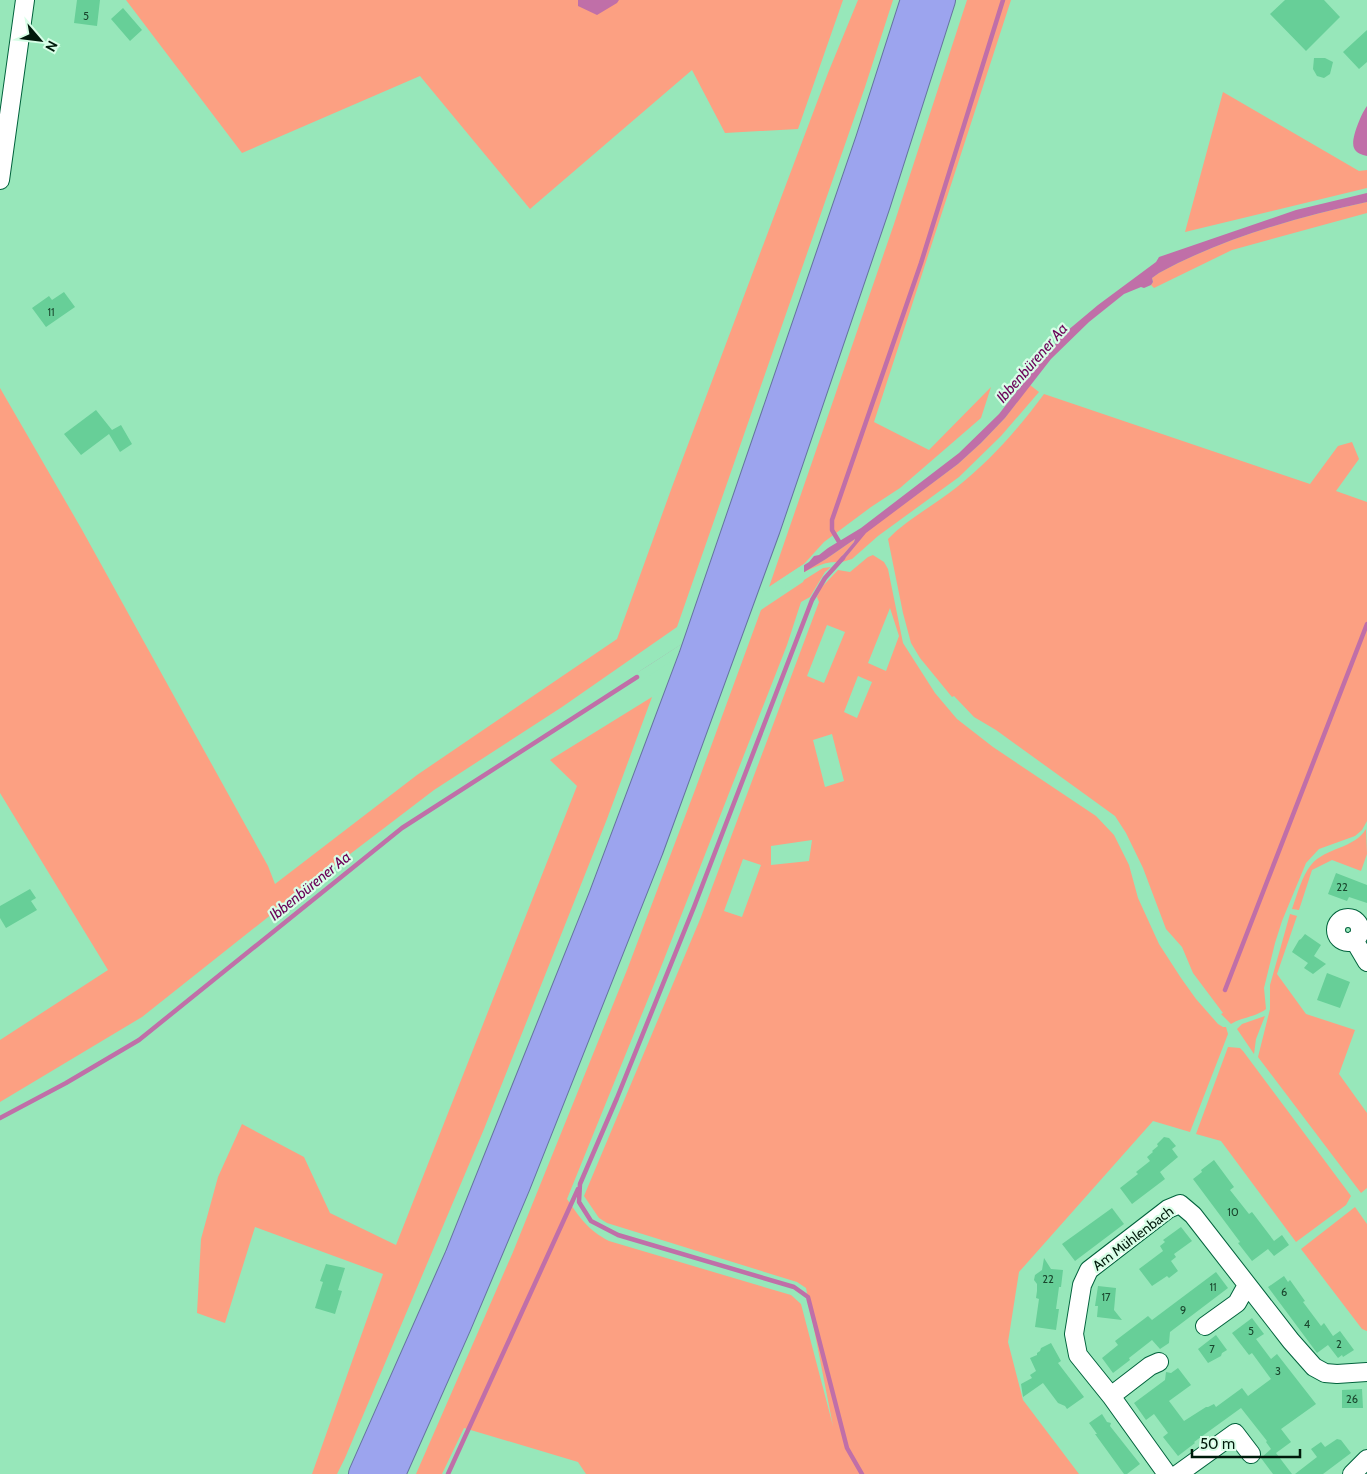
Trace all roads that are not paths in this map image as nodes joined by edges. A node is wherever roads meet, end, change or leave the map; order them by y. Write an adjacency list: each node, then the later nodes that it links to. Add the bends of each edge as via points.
1 (25, 0): 4 (street)
2 (915, 0): 14 (highway, via 692,657 603,897 459,1257)
3 (941, 0): 15 (highway, via 766,528 649,849 516,1185)
4 (0, 180)
5 (1354, 940): 6 (street)
6 (1367, 962)
7 (1247, 1285): 8 (street, via 1237,1303); 10 (street, Am Mühlenbach, via 1314,1367 1325,1373); 11 (street, Am Mühlenbach, via 1193,1215 1180,1204 1168,1209 1090,1270 1082,1285 1074,1334 1078,1355)
8 (1205, 1326)
9 (1159, 1362): 11 (street)
10 (1367, 1372)
11 (1111, 1396): 16 (street, Am Mühlenbach)
12 (1251, 1454): 17 (street, via 1235,1433)
13 (1367, 1458): 18 (street)
14 (363, 1474)
15 (391, 1474)
16 (1167, 1474)
17 (1178, 1474)
18 (1352, 1474)

